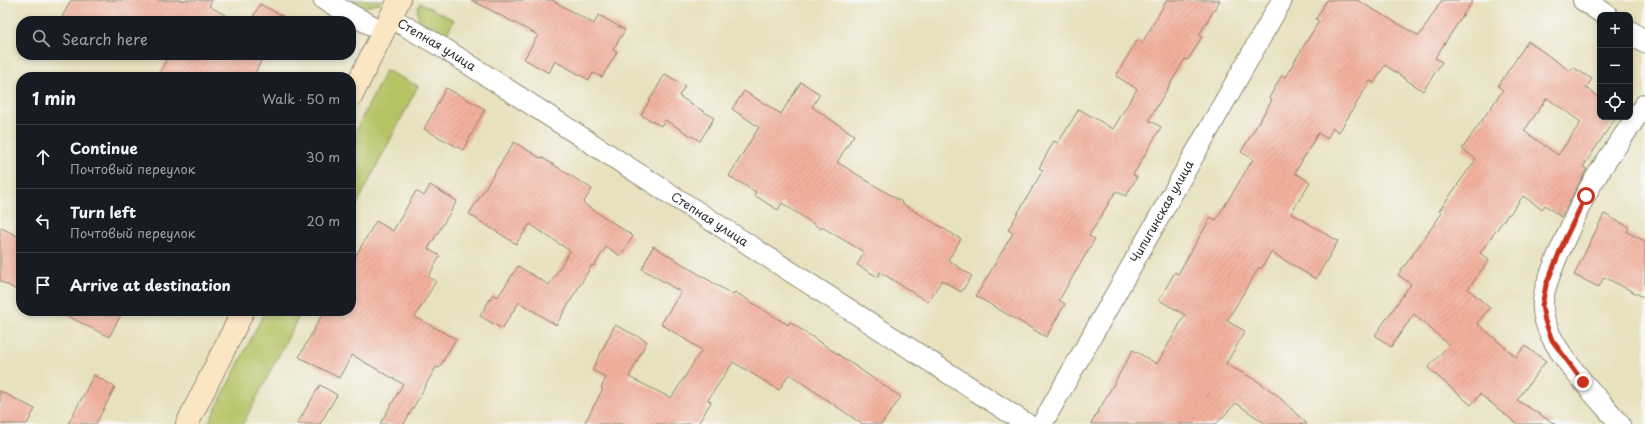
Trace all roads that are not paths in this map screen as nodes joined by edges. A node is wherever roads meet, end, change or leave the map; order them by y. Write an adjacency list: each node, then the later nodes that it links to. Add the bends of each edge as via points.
1 (324, 0): 5 (street, Степная улица)
2 (1282, 0): 13 (street, Чипигинская улица)
3 (1584, 0): 4 (street)
4 (1602, 12)
5 (391, 17): 8 (main road); 12 (street, Степная улица, via 445,49)
6 (1633, 34): 7 (street)
7 (1645, 42)
8 (356, 87)
9 (1645, 104): 14 (street, via 1586,196 1546,285 1542,306 1552,340 1583,382)
10 (241, 316): 11 (main road)
11 (187, 424)
12 (1027, 424)
13 (1042, 424)
14 (1620, 424)

